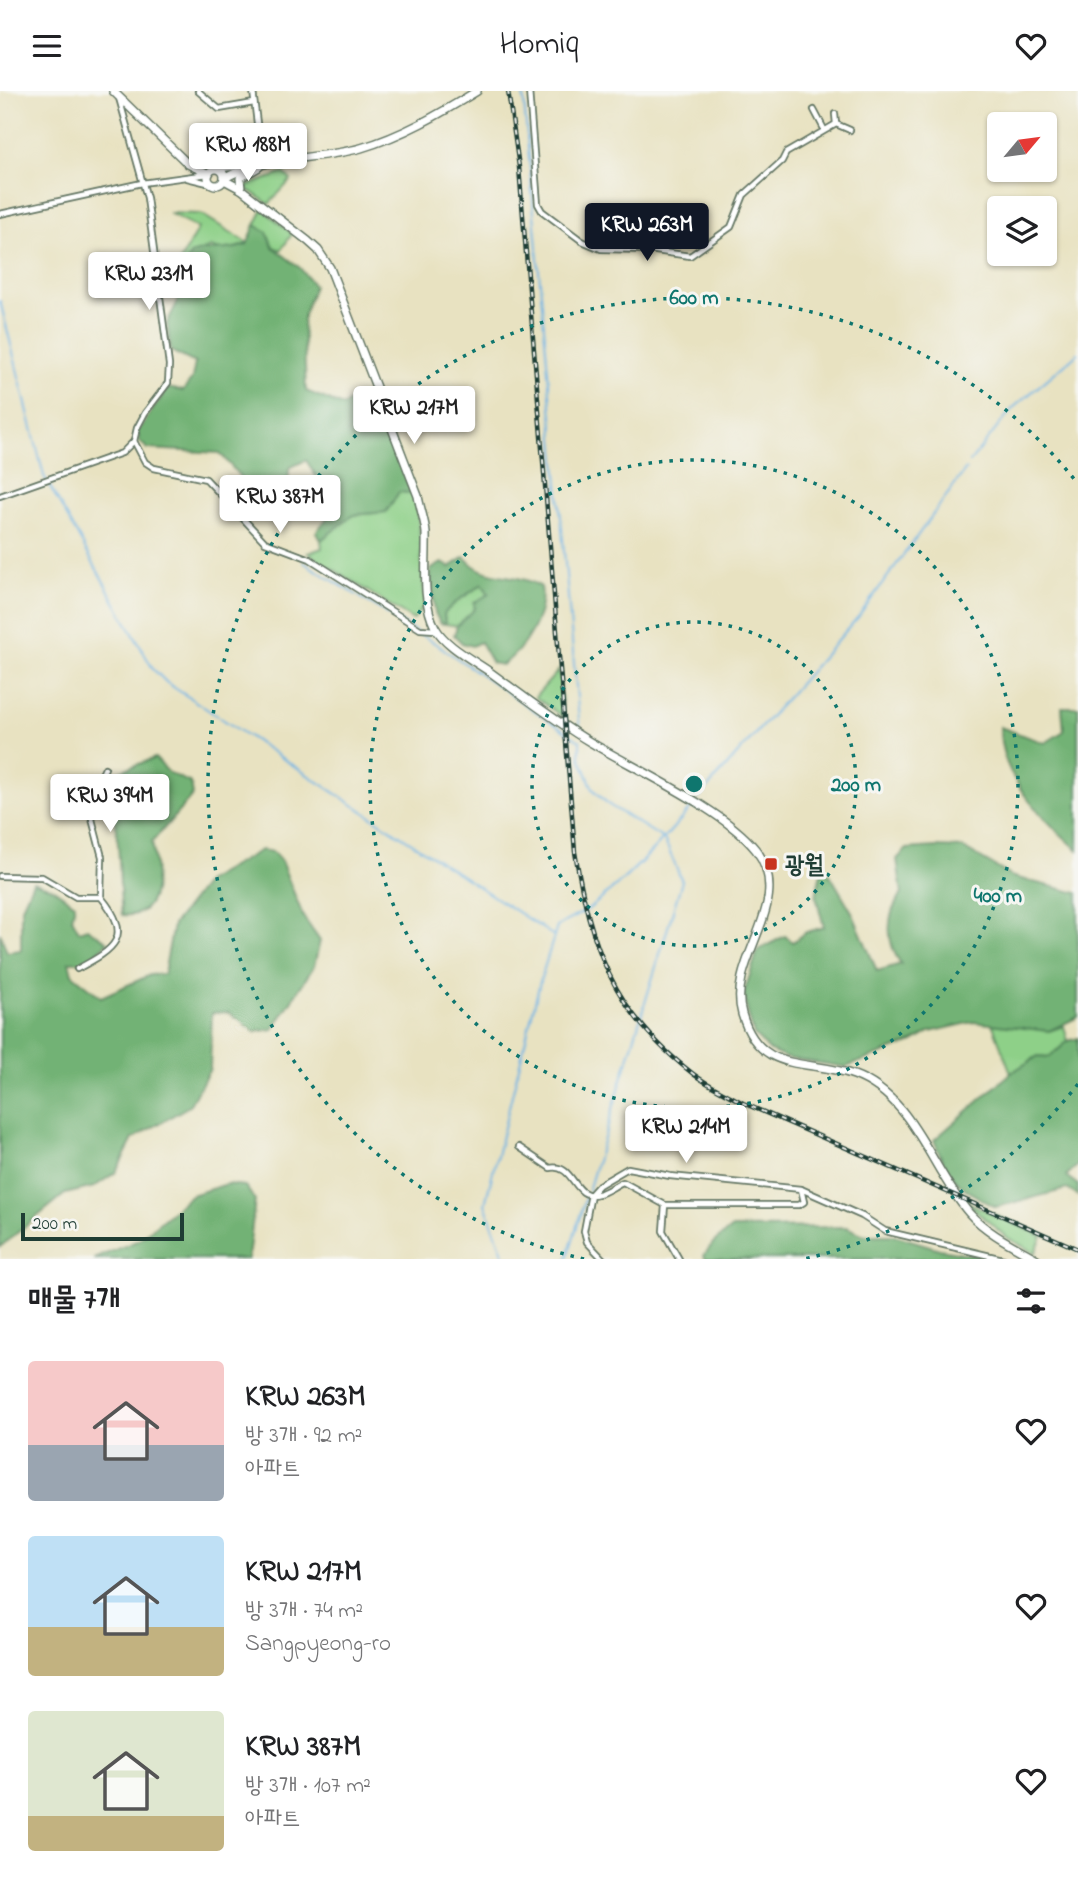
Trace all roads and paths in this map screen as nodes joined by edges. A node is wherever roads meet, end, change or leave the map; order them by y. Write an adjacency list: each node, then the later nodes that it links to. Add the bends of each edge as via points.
1 (113, 91): 6 (main road)
2 (198, 91): 7 (street, via 219,109)
3 (253, 91): 7 (street)
4 (477, 91): 13 (main road, via 444,111 359,148)
5 (529, 91): 11 (street, via 538,204 582,241 601,249 690,256 731,227 744,195 786,153)
6 (119, 97): 14 (main road, via 188,164); 17 (street)
7 (254, 103): 13 (street)
8 (814, 110): 11 (street)
9 (835, 114): 10 (street)
10 (836, 124): 11 (street); 12 (street)
11 (824, 129)
12 (850, 130)
13 (262, 165): 14 (main road); 16 (main road); 19 (main road, via 240,178)
14 (213, 170): 15 (street); 16 (main road, via 222,170); 18 (main road)
15 (179, 177): 17 (street); 18 (street)
16 (224, 179): 18 (main road); 19 (main road)
17 (142, 183): 20 (street); 21 (street, via 169,365 168,383 141,420)
18 (212, 184)
19 (241, 190): 25 (main road, via 318,250 340,291 418,496 426,531 431,616)
20 (0, 214)
21 (134, 442): 22 (street); 23 (street)
22 (122, 453): 23 (street, via 134,449); 24 (street)
23 (140, 453): 25 (street, via 154,468 206,479 265,542 310,559 420,629)
24 (0, 496)
25 (437, 630): 37 (main road, via 573,731 744,837 758,852 768,879 768,900 740,991 741,1012 751,1036 768,1054 785,1063 855,1075 888,1095 970,1213)
26 (105, 768): 28 (street, via 96,787 92,815 102,857)
27 (0, 876): 28 (street, via 42,877 76,897)
28 (101, 897): 29 (street, via 119,922 117,937 107,953)
29 (76, 969)
30 (519, 1147): 32 (street, via 550,1168 568,1171 579,1190)
31 (801, 1189): 32 (street, via 670,1176 634,1167); 33 (street, via 804,1202 799,1205); 36 (street, via 885,1231)
32 (588, 1194): 33 (street, via 600,1194 624,1182); 34 (street, via 584,1231 587,1242)
33 (664, 1205): 35 (street, via 663,1231)
34 (603, 1259)
35 (679, 1259)
36 (1003, 1259)
37 (1035, 1259)

